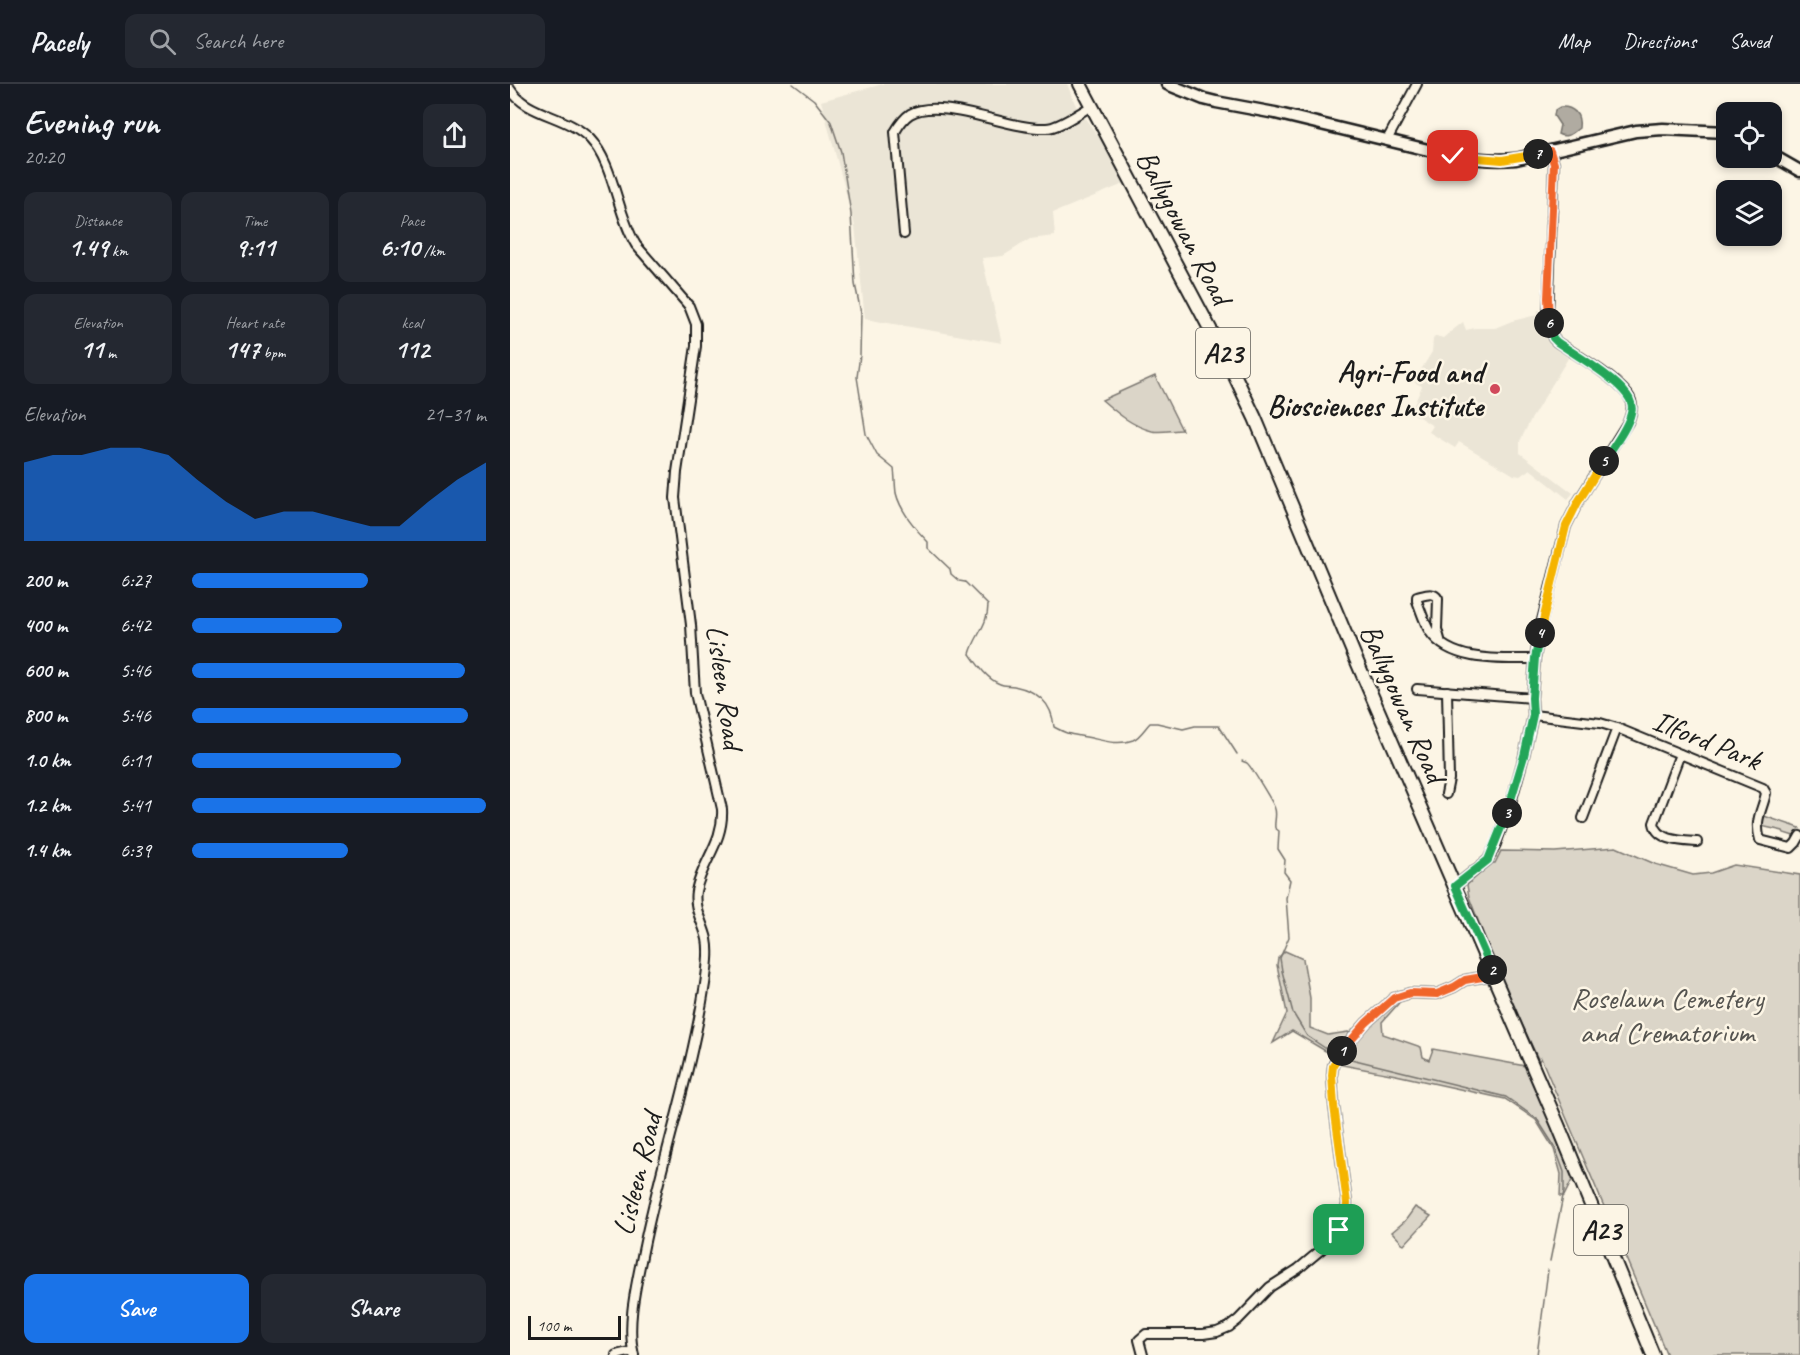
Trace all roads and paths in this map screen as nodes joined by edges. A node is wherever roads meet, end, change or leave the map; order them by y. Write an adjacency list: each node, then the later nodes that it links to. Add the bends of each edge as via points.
1 (1080, 84): 5 (main road, Ballygowan Road / A23)
2 (1167, 84): 7 (street, via 1204,99)
3 (1417, 84): 7 (street)
4 (510, 88): 26 (street, Lisleen Road, via 530,108 579,129 598,148 629,234 689,306 696,324 675,498 695,693 723,821 696,891 696,909 707,939 707,964 685,1082 636,1284)
5 (1092, 106): 11 (street, via 1049,128 945,109 910,114 896,132); 24 (main road, Ballygowan Road / A23, via 1255,418)
6 (1716, 132): 8 (street, via 1636,131)
7 (1387, 140): 8 (street, via 1473,159 1502,160)
8 (1550, 151): 13 (street, via 1554,164 1548,306 1551,331 1557,342 1628,396 1632,406 1628,422 1566,526)
9 (1782, 161): 10 (street)
10 (1800, 171)
11 (904, 234)
12 (1442, 643): 12 (street, via 1431,633 1417,597 1436,595 1437,629); 13 (street, via 1450,650 1471,655)
13 (1535, 658): 16 (street)
14 (1417, 689): 15 (street)
15 (1447, 691): 16 (street); 20 (street)
16 (1532, 698): 17 (street)
17 (1533, 715): 18 (street, Ilford Park); 24 (street, via 1512,799 1492,853)
18 (1617, 728): 19 (street, Ilford Park); 21 (street)
19 (1680, 754): 22 (street, Ilford Park, via 1764,789 1766,797 1757,826 1761,841 1791,848); 23 (street, via 1654,827 1671,839)
20 (1446, 794)
21 (1583, 818)
22 (1800, 836)
23 (1697, 842)
24 (1455, 886): 25 (main road, Ballygowan Road / A23)
25 (1494, 975): 28 (street, via 1465,980 1437,994 1410,993 1394,998 1366,1023 1333,1066 1334,1106 1347,1203 1346,1219 1339,1230 1328,1244 1270,1287 1229,1327 1203,1334 1146,1334 1139,1340); 29 (main road, Ballygowan Road / A23)
26 (634, 1353): 27 (street)
27 (616, 1355)
28 (1143, 1355)
29 (1653, 1355)

